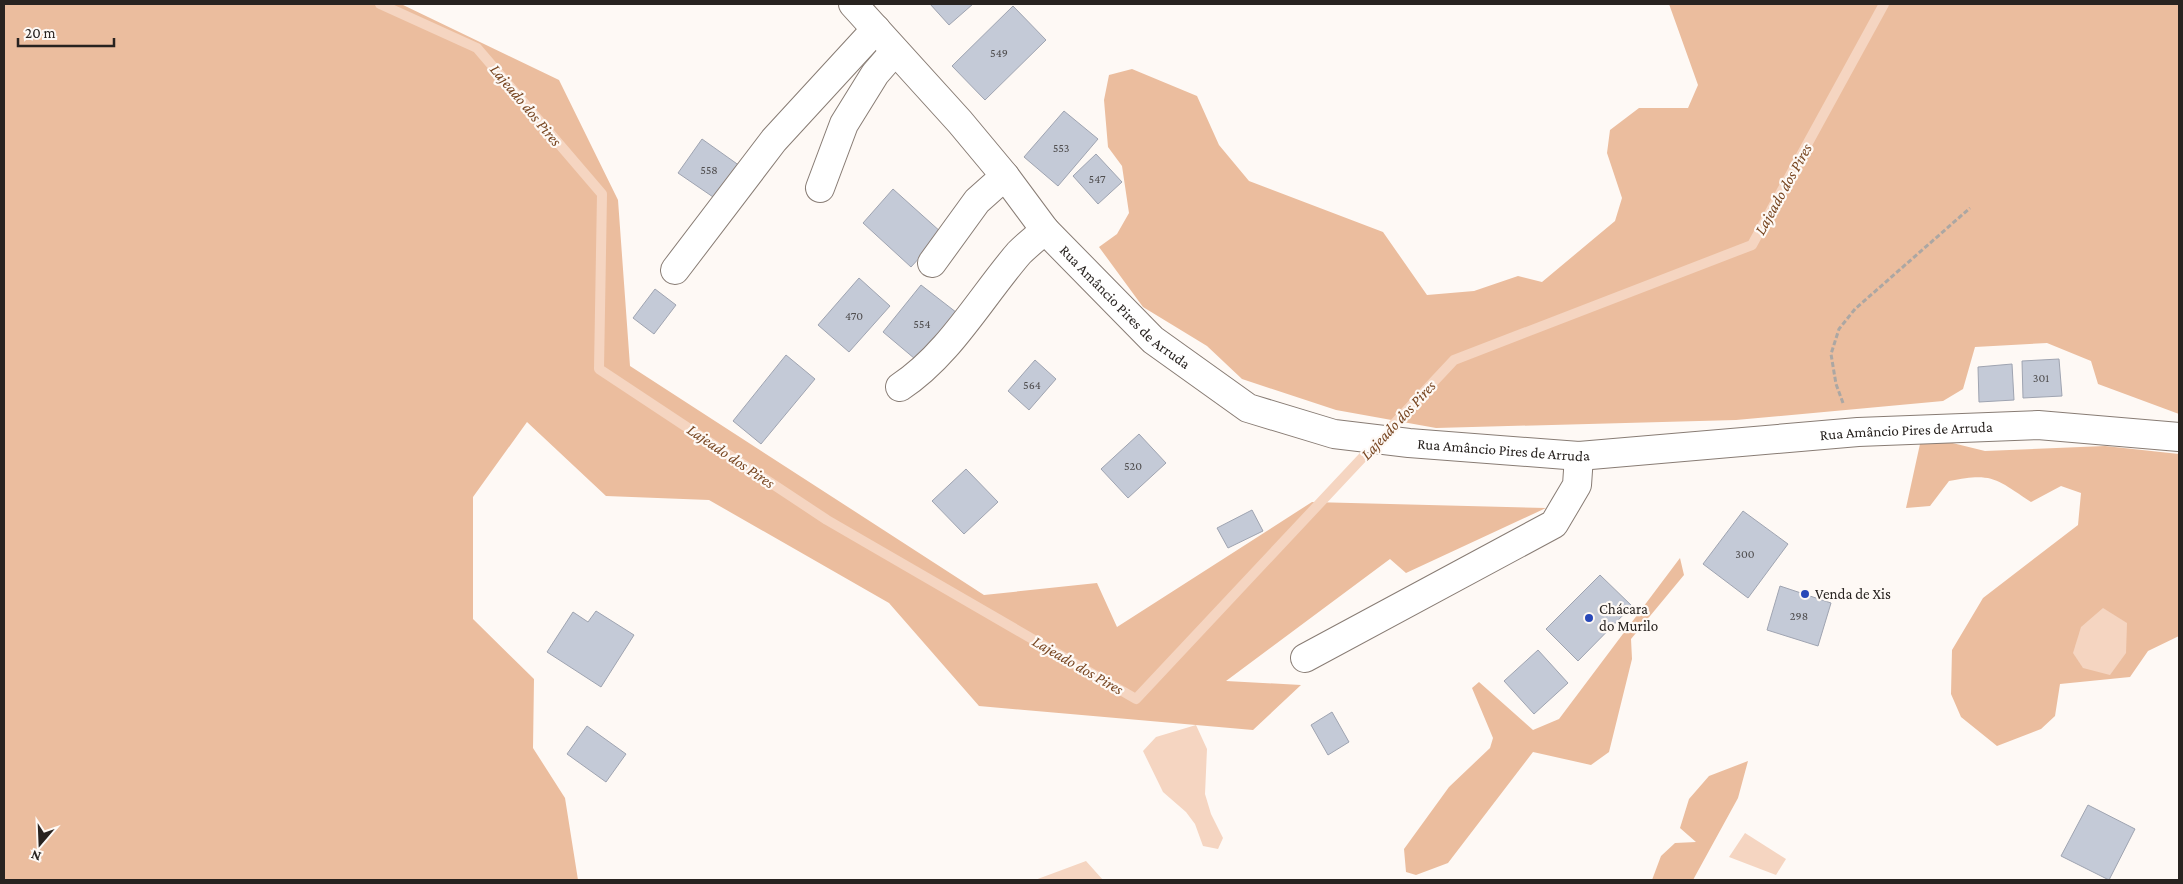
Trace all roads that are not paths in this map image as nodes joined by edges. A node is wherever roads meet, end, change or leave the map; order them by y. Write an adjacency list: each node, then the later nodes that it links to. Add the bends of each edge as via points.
1 (852, 4): 2 (street, Rua Amâncio Pires de Arruda)
2 (876, 29): 3 (street, Rua Amâncio Pires de Arruda); 8 (street, via 774,140)
3 (895, 51): 4 (street, Rua Amâncio Pires de Arruda); 5 (street, via 875,74 844,124)
4 (1005, 176): 6 (street, Rua Amâncio Pires de Arruda); 7 (street, via 977,201)
5 (820, 188)
6 (1045, 230): 9 (street, via 1021,252 946,345 918,375); 11 (street, Rua Amâncio Pires de Arruda, via 1153,340 1248,408 1334,434 1409,444)
7 (932, 264)
8 (675, 270)
9 (900, 387)
10 (2179, 436): 11 (street, Rua Amâncio Pires de Arruda, via 2038,425 1858,432)
11 (1579, 456): 12 (street, via 1577,485 1554,524)
12 (1305, 658)

